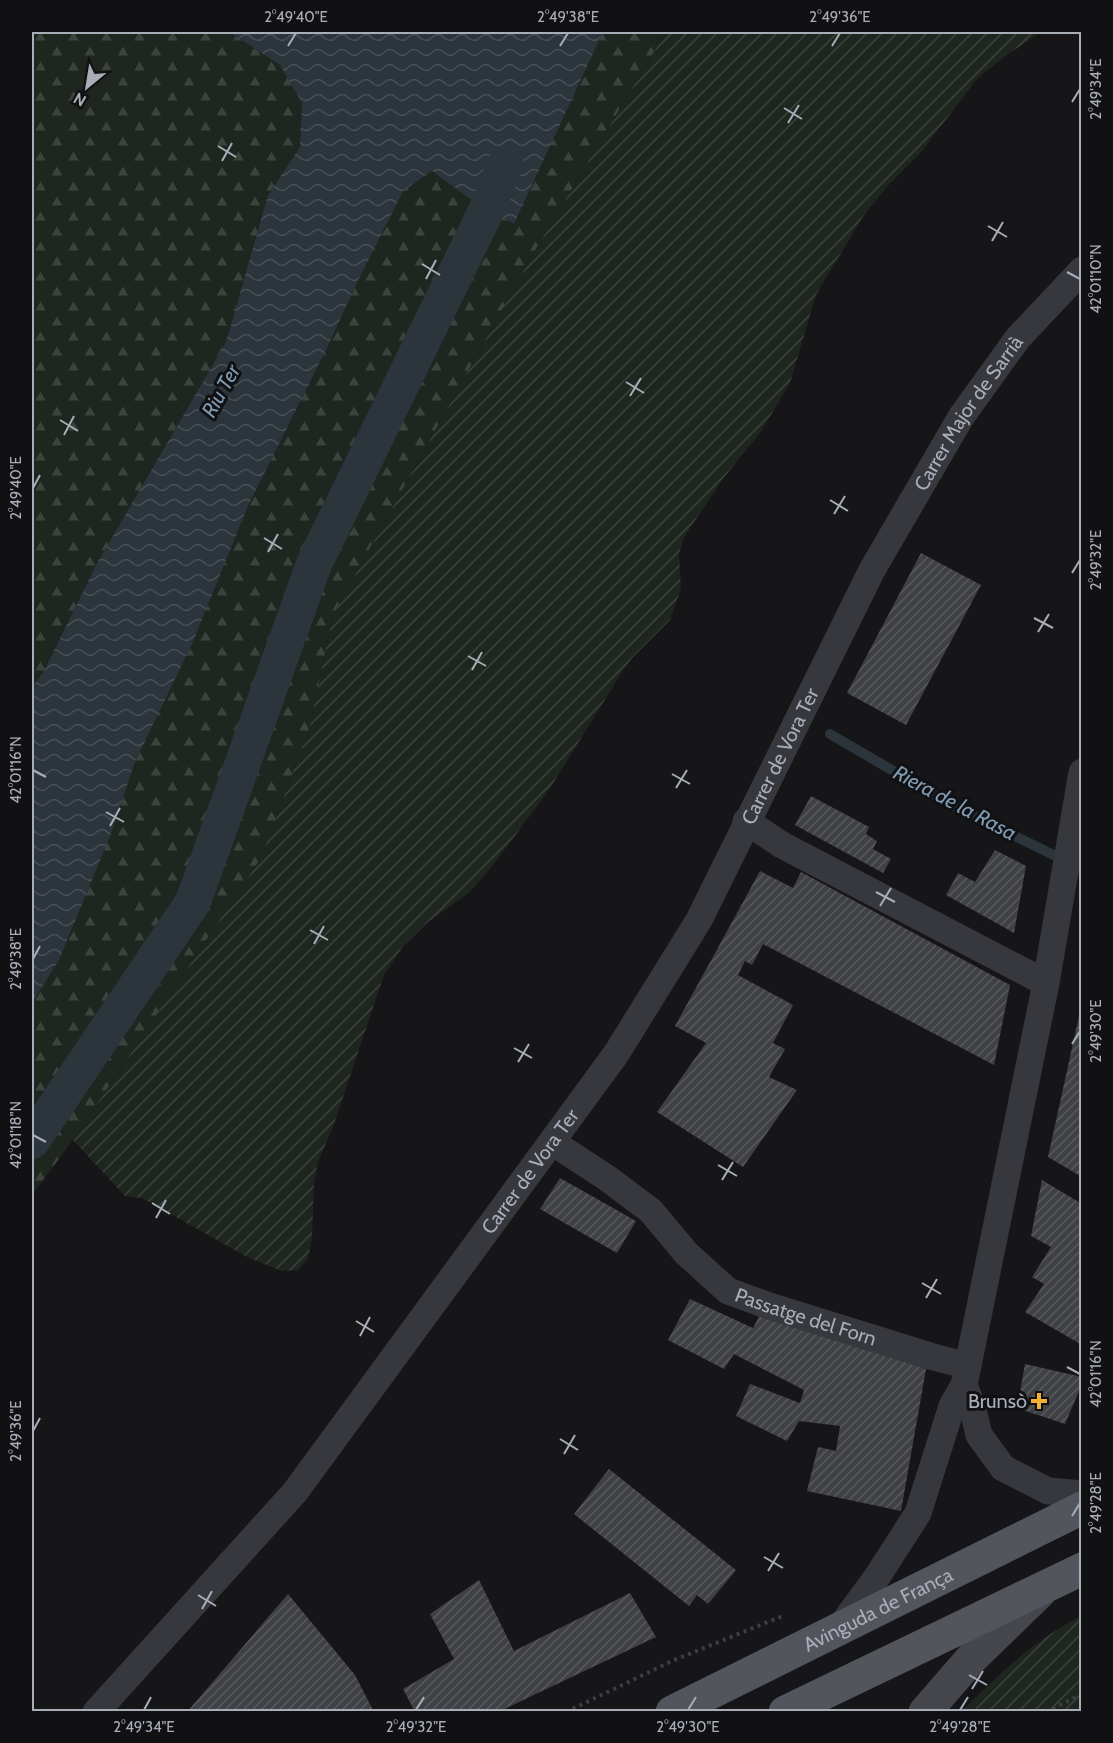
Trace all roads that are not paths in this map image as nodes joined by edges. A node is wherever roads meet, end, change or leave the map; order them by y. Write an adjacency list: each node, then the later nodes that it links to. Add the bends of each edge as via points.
1 (1082, 270): 2 (street, Carrer Major de Sarrià, via 1018,338 968,406)
2 (872, 570): 4 (street, Carrer de Vora Ter)
3 (1082, 772): 5 (street)
4 (746, 821): 5 (street, via 782,845); 6 (street, Carrer de Vora Ter, via 699,920 616,1054)
5 (1046, 983): 7 (street)
6 (552, 1142): 7 (street, Passatge del Forn, via 651,1211 686,1253 728,1291 919,1353); 13 (street, Carrer de Vora Ter, via 295,1492)
7 (966, 1376): 8 (street, via 979,1434 1003,1468 1048,1491); 12 (street, via 952,1406 918,1513)
8 (1082, 1494)
9 (1082, 1508): 12 (main road, Avinguda de França)
10 (1082, 1569): 11 (main road)
11 (1045, 1588): 15 (main road); 16 (street, via 971,1659)
12 (841, 1626): 14 (main road, Avinguda de França)
13 (96, 1712)
14 (672, 1712)
15 (786, 1712)
16 (925, 1712)

